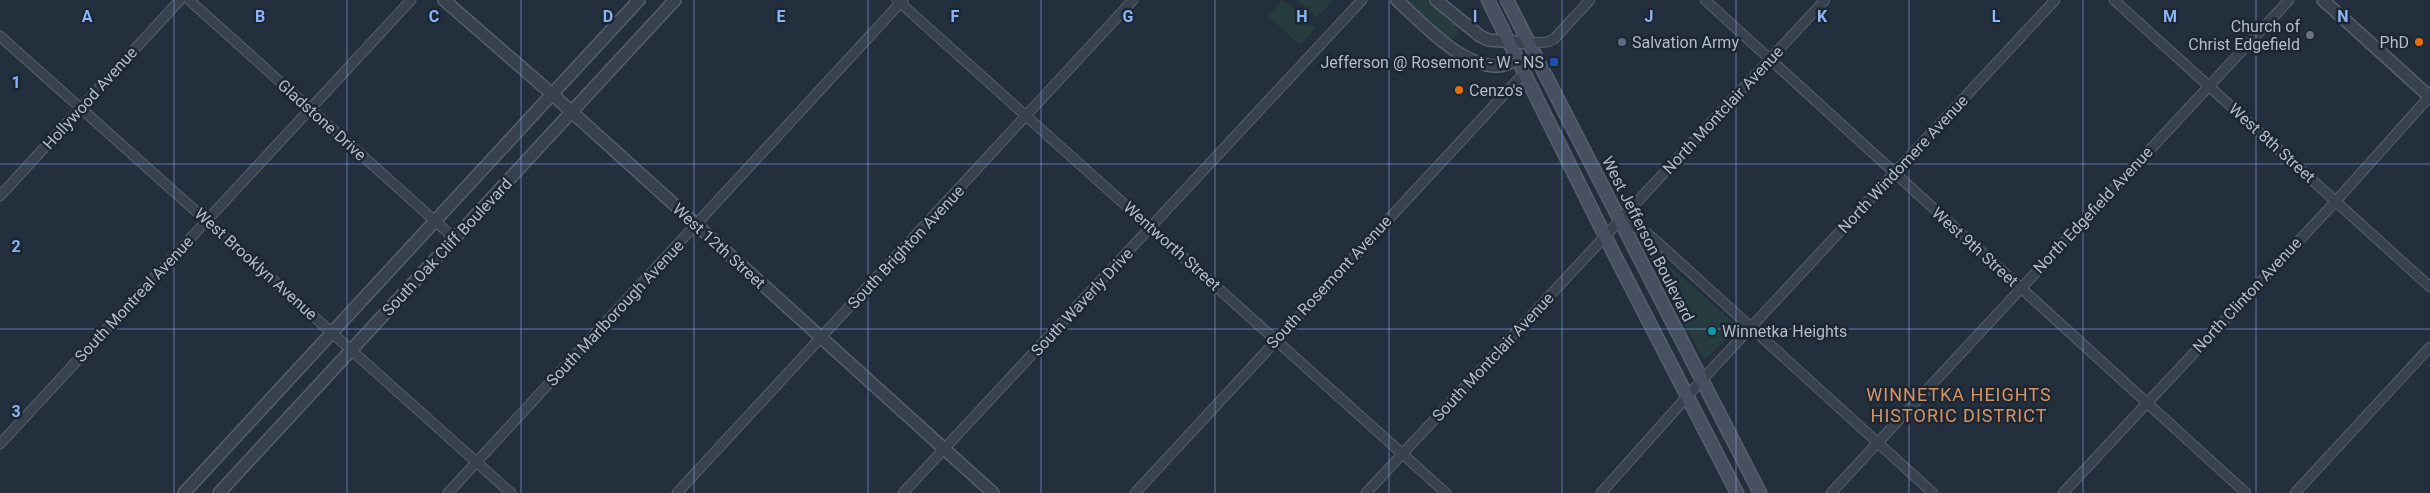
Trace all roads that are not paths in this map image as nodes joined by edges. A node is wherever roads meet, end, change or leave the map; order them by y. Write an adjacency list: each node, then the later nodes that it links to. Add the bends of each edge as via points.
1 (180, 0): 30 (street, Hollywood Avenue)
2 (189, 0): 31 (street, Gladstone Drive)
3 (411, 0): 31 (street, South Montreal Avenue)
4 (444, 0): 28 (street, West 12th Street)
5 (639, 0): 28 (street, South Oak Cliff Boulevard)
6 (674, 0): 32 (street, South Oak Cliff Boulevard)
7 (1133, 0): 33 (street, South Brighton Avenue)
8 (1362, 0): 41 (street, South Waverly Drive)
9 (1397, 0): 24 (street, via 1441,40 1468,57 1494,66)
10 (1436, 0): 22 (street, via 1480,36)
11 (1488, 0): 22 (main road)
12 (1508, 0): 23 (main road, West Jefferson Boulevard)
13 (1590, 0): 23 (street, via 1554,39)
14 (1705, 0): 25 (street, West 9th Street)
15 (1825, 0): 25 (street, North Montclair Avenue)
16 (2055, 0): 34 (street, North Windomere Avenue)
17 (2114, 0): 27 (street, West 8th Street)
18 (2289, 0): 27 (street, North Edgefield Avenue)
19 (2323, 0): 29 (street)
20 (901, 1): 33 (street, Wentworth Street); 40 (street, South Marlborough Avenue)
21 (0, 36): 30 (street, West Brooklyn Avenue)
22 (1508, 42): 23 (street); 24 (main road)
23 (1529, 43): 39 (main road, West Jefferson Boulevard)
24 (1517, 58): 26 (main road)
25 (1769, 60): 34 (street, West 9th Street); 39 (street, North Montclair Avenue)
26 (1525, 72): 42 (main road); 49 (street, South Rosemont Avenue)
27 (2208, 85): 36 (street, West 8th Street); 45 (street, North Edgefield Avenue)
28 (552, 94): 32 (street, West 12th Street); 38 (street, South Oak Cliff Boulevard)
29 (2430, 97): 36 (street, North Clinton Avenue)
30 (81, 109): 35 (street, Hollywood Avenue); 37 (street, West Brooklyn Avenue)
31 (309, 110): 37 (street, South Montreal Avenue); 38 (street, Gladstone Drive)
32 (572, 113): 40 (street, West 12th Street); 43 (street, South Oak Cliff Boulevard)
33 (1027, 115): 41 (street, Wentworth Street); 48 (street, South Brighton Avenue)
34 (1895, 174): 45 (street, West 9th Street); 46 (street, North Windomere Avenue)
35 (0, 196)
36 (2336, 201): 44 (street, West 8th Street); 54 (street, North Clinton Avenue)
37 (207, 220): 47 (street, West Brooklyn Avenue); 56 (street, South Montreal Avenue)
38 (435, 221): 43 (street, Gladstone Drive); 47 (street, South Oak Cliff Boulevard)
39 (1620, 221): 42 (street, South Montclair Avenue); 46 (street, via 1644,231); 52 (main road, West Jefferson Boulevard)
40 (696, 226): 48 (street, West 12th Street); 59 (street, South Marlborough Avenue)
41 (1152, 227): 49 (street, Wentworth Street); 57 (street, South Waverly Drive)
42 (1606, 236): 53 (main road); 58 (street, South Montclair Avenue)
43 (455, 239): 51 (street, South Oak Cliff Boulevard)
44 (2430, 287)
45 (2021, 288): 54 (street, West 9th Street); 55 (street, North Edgefield Avenue)
46 (1752, 327): 52 (street, North Windomere Avenue); 55 (street)
47 (332, 332): 51 (street, West Brooklyn Avenue); 60 (street, South Oak Cliff Boulevard)
48 (822, 338): 57 (street, West 12th Street); 64 (street, South Brighton Avenue)
49 (1276, 340): 58 (street, Wentworth Street); 67 (street, South Rosemont Avenue)
50 (2430, 347): 77 (street)
51 (351, 349): 59 (street, West Brooklyn Avenue); 61 (street, South Oak Cliff Boulevard)
52 (1701, 381): 53 (street, North Windomere Avenue); 72 (main road, West Jefferson Boulevard)
53 (1689, 397): 70 (street, North Windomere Avenue); 71 (main road)
54 (2148, 402): 75 (street, North Clinton Avenue); 76 (street, West 9th Street)
55 (1877, 442): 73 (street, North Edgefield Avenue); 74 (street)
56 (0, 444)
57 (945, 448): 65 (street, South Waverly Drive); 66 (street, West 12th Street)
58 (1403, 454): 68 (street, South Montclair Avenue); 69 (street, Wentworth Street)
59 (476, 462): 62 (street, South Marlborough Avenue); 63 (street, West Brooklyn Avenue)
60 (184, 493)
61 (219, 493)
62 (448, 493)
63 (511, 493)
64 (677, 493)
65 (904, 493)
66 (993, 493)
67 (1135, 493)
68 (1366, 493)
69 (1446, 493)
70 (1601, 493)
71 (1737, 493)
72 (1760, 493)
73 (1831, 493)
74 (1933, 493)
75 (2063, 493)
76 (2246, 493)
77 (2295, 493)

